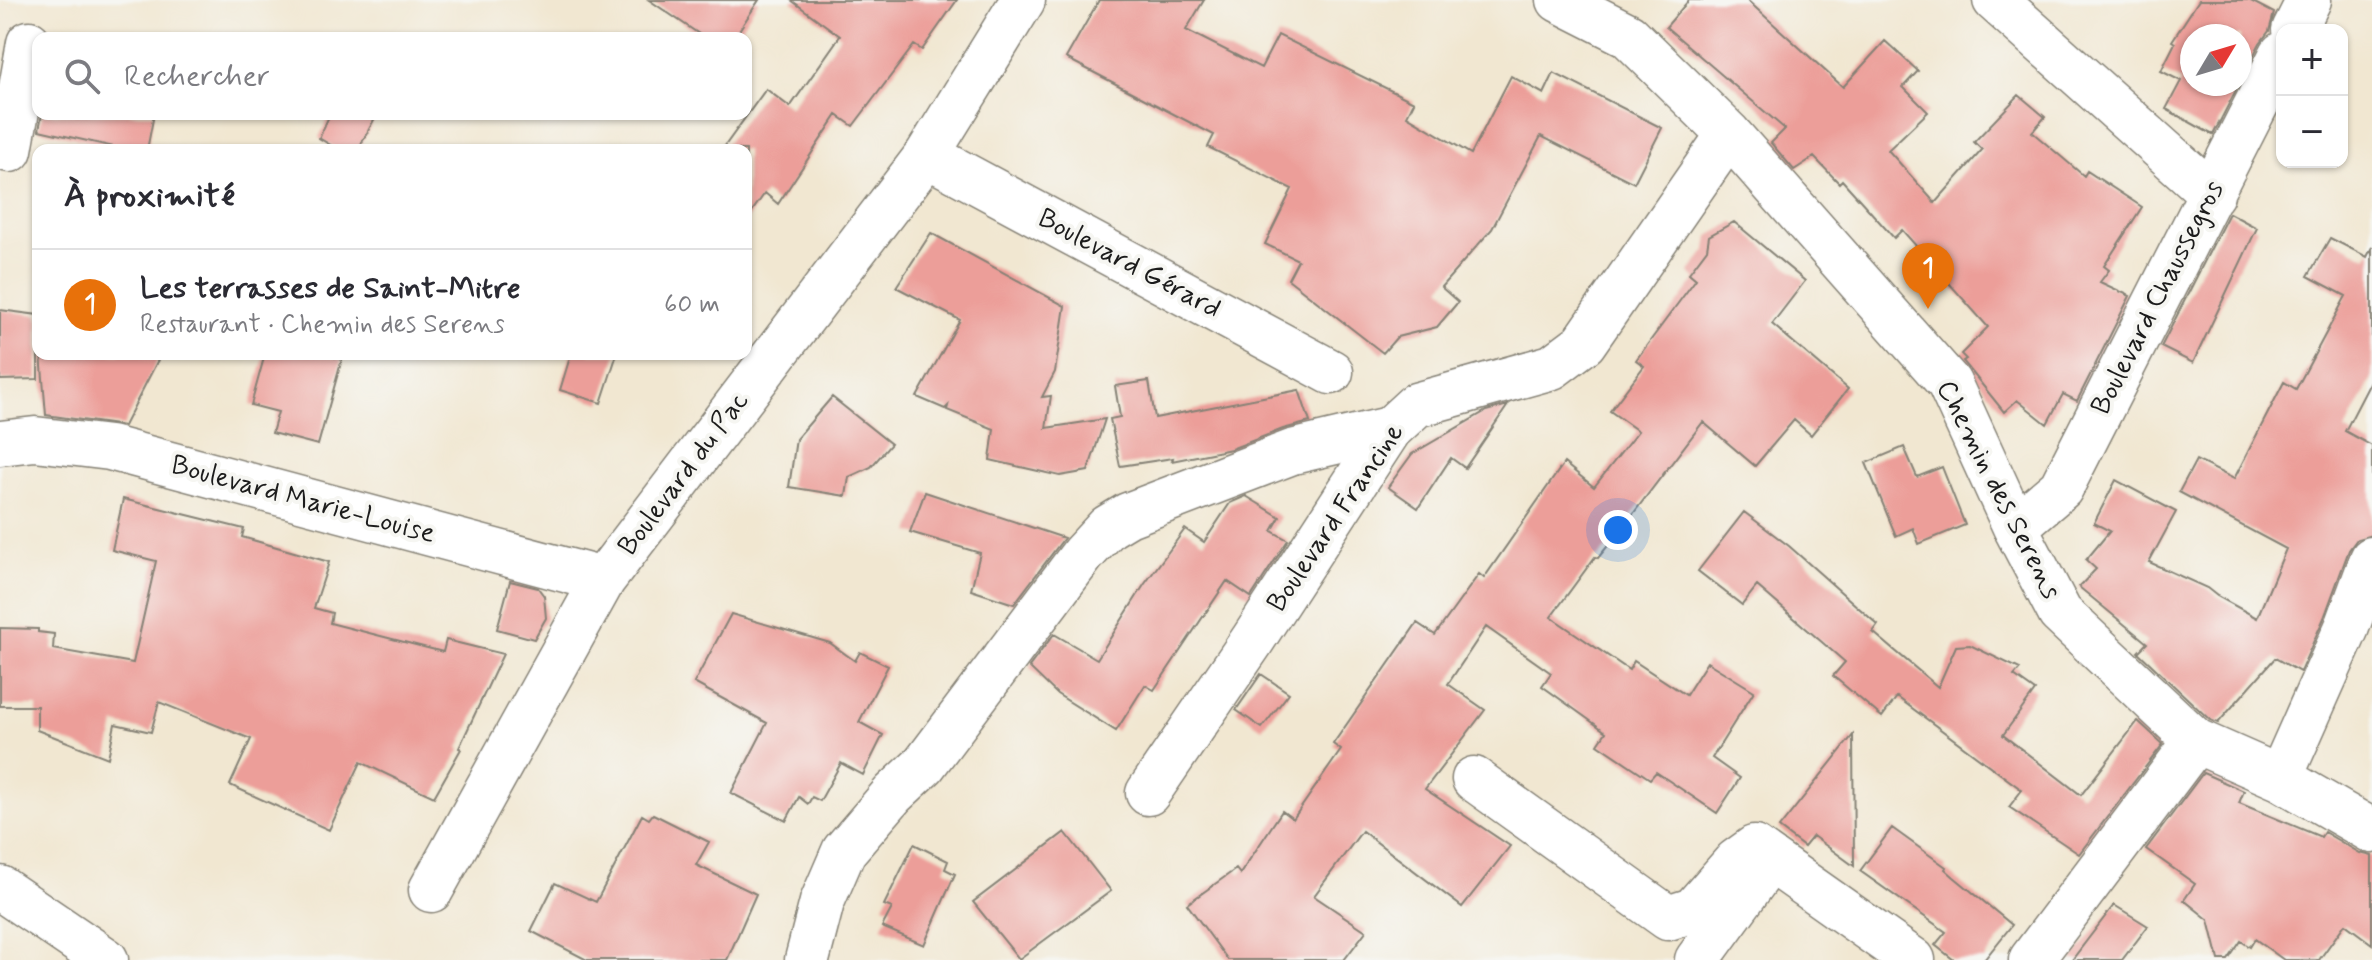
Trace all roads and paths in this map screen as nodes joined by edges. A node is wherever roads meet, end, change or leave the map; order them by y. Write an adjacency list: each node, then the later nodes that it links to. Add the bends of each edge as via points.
1 (1023, 0): 10 (street, Boulevard du Pac)
2 (1559, 0): 8 (street, Chemin des Serens, via 1628,35)
3 (1995, 0): 11 (street)
4 (2309, 0): 5 (street)
5 (2297, 24)
6 (29, 43): 9 (street, via 10,150)
7 (2276, 66): 11 (street, Boulevard Chaussegros)
8 (1729, 134): 13 (street, Boulevard Francine, via 1584,343 1552,367 1416,405); 15 (street, Chemin des Serens, via 1949,383)
9 (0, 148)
10 (927, 155): 12 (street, Boulevard Gérard); 17 (street, Boulevard du Pac)
11 (2212, 194): 15 (street, Boulevard Chaussegros, via 2061,488)
12 (1331, 372)
13 (1390, 429): 21 (street, Boulevard Francine); 27 (street, via 1292,452 1108,527 924,765 844,851 822,902)
14 (0, 443): 17 (street, Boulevard Marie-Louise, via 35,439 110,448)
15 (2015, 527): 18 (street, Chemin des Serens, via 2060,613)
16 (2372, 559): 19 (street)
17 (603, 580): 25 (street, Boulevard du Pac)
18 (2196, 741): 19 (street, Chemin des Serens); 30 (street)
19 (2280, 778): 22 (street, Chemin des Serens)
20 (1474, 779): 23 (street, via 1668,918 1693,910 1754,848)
21 (1148, 793)
22 (2372, 831)
23 (1770, 859): 28 (street); 29 (street)
24 (0, 888): 26 (street)
25 (431, 890)
26 (106, 960)
27 (807, 960)
28 (1697, 960)
29 (1913, 960)
30 (2031, 960)

